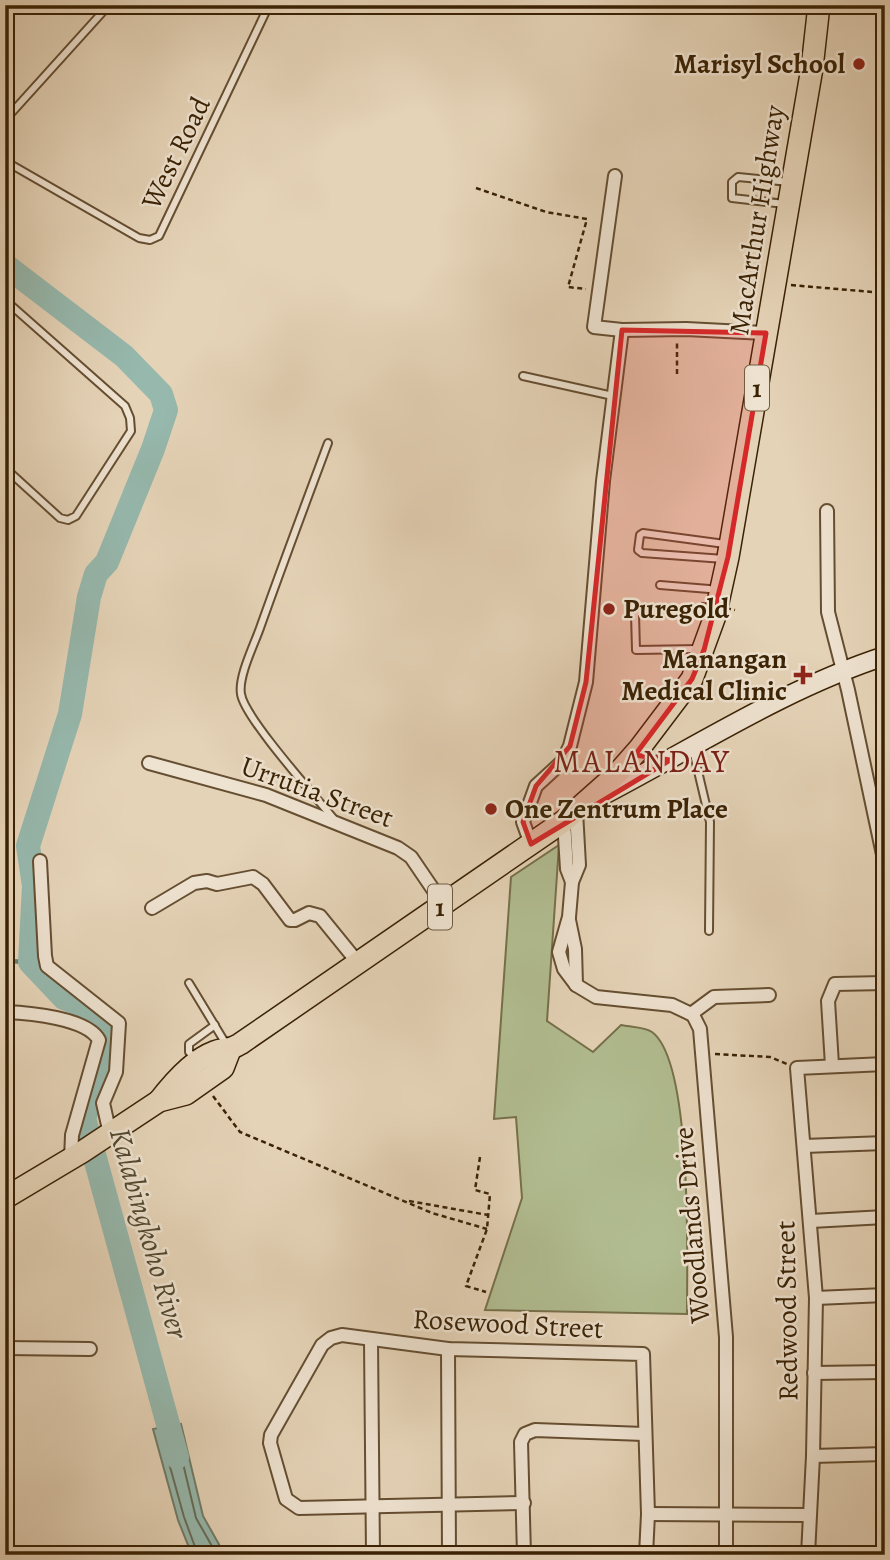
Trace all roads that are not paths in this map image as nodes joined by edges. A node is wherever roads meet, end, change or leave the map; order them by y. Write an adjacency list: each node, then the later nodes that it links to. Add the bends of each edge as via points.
1 (109, 5): 4 (lane)
2 (269, 5): 5 (lane, West Road, via 159,236 139,239)
3 (819, 5): 7 (highway, MacArthur Highway / 1)
4 (5, 120)
5 (5, 161)
6 (615, 177): 10 (street, via 594,327)
7 (791, 183): 8 (highway, MacArthur Highway / 1); 8 (lane, via 738,177 732,182 732,198)
8 (787, 205): 11 (highway, MacArthur Highway / 1)
9 (5, 300): 15 (lane, via 125,406 131,431 76,516 68,520 60,518)
10 (622, 330): 11 (street, via 686,328); 13 (street)
11 (766, 334): 17 (highway, MacArthur Highway / 1)
12 (523, 376): 13 (lane)
13 (615, 396): 30 (street, via 586,682 570,746 562,762 537,784 523,822)
14 (328, 443): 29 (lane, via 240,693 261,730)
15 (5, 468)
16 (827, 511): 23 (street, via 828,612)
17 (729, 552): 17 (lane, via 643,533 639,535 638,550 642,552); 20 (highway, MacArthur Highway / 1)
18 (660, 585): 19 (lane)
19 (709, 589)
20 (709, 611): 21 (highway, MacArthur Highway / 1); 21 (lane, via 635,614 636,650)
21 (704, 650): 25 (highway, MacArthur Highway / 1, via 688,685)
22 (885, 656): 23 (main road)
23 (842, 671): 24 (main road); 32 (street)
24 (693, 748): 26 (main road); 35 (lane, via 710,822)
25 (639, 750): 26 (main road); 28 (highway, MacArthur Highway / 1)
26 (670, 761): 28 (main road)
27 (149, 763): 29 (street, Urrutia Street, via 266,795)
28 (573, 813): 30 (highway, MacArthur Highway / 1); 41 (street, via 567,869 572,882 569,917 576,949 576,985 596,998 673,1004)
29 (339, 826): 33 (street, Urrutia Street, via 411,857)
30 (531, 844): 33 (highway, MacArthur Highway / 1)
31 (40, 861): 47 (street, via 47,966 119,1023 116,1072 103,1103)
32 (885, 864)
33 (443, 904): 36 (highway, MacArthur Highway / 1)
34 (152, 908): 36 (street, via 194,883 253,877 290,920 309,913 320,916)
35 (709, 931)
36 (359, 964): 43 (highway, MacArthur Highway / 1)
37 (189, 983): 42 (lane)
38 (885, 983): 45 (street, via 835,984 828,1001)
39 (769, 995): 41 (street, via 713,997)
40 (5, 1012): 50 (street, via 54,1018 92,1030 99,1040 72,1135)
41 (691, 1014): 69 (street, Woodlands Drive, via 699,1029 726,1337)
42 (215, 1025): 43 (lane); 46 (lane, via 187,1048)
43 (230, 1050): 46 (highway, MacArthur Highway / 1, via 223,1068)
44 (885, 1064): 45 (street)
45 (832, 1065): 49 (street, Redwood Street, via 797,1068)
46 (201, 1072): 47 (highway, MacArthur Highway / 1, via 186,1094 159,1101)
47 (105, 1137): 50 (highway, MacArthur Highway / 1)
48 (885, 1143): 49 (street)
49 (804, 1146): 53 (street, Redwood Street)
50 (77, 1155): 51 (highway, MacArthur Highway / 1)
51 (5, 1198)
52 (885, 1217): 53 (street)
53 (811, 1221): 55 (street, Redwood Street)
54 (885, 1295): 55 (street)
55 (816, 1298): 61 (street, Redwood Street)
56 (370, 1340): 59 (street, Rosewood Street); 67 (street); 67 (street, Rosewood Street, via 342,1335 322,1345 274,1427 270,1443 292,1506)
57 (5, 1348): 58 (street)
58 (90, 1349)
59 (449, 1349): 62 (street, Rosewood Street, via 643,1354); 66 (street)
60 (885, 1372): 61 (street)
61 (814, 1373): 64 (street, Redwood Street)
62 (644, 1434): 65 (street, via 535,1430 525,1434); 68 (street)
63 (885, 1454): 64 (street)
64 (813, 1456): 70 (street, Redwood Street)
65 (524, 1503): 66 (street); 73 (street)
66 (449, 1505): 67 (street); 72 (street)
67 (372, 1507): 71 (street)
68 (648, 1514): 69 (street); 74 (street)
69 (727, 1514): 70 (street); 75 (street, Woodlands Drive)
70 (809, 1515): 76 (street, Redwood Street)
71 (373, 1555)
72 (449, 1555)
73 (524, 1555)
74 (646, 1555)
75 (726, 1555)
76 (808, 1555)

